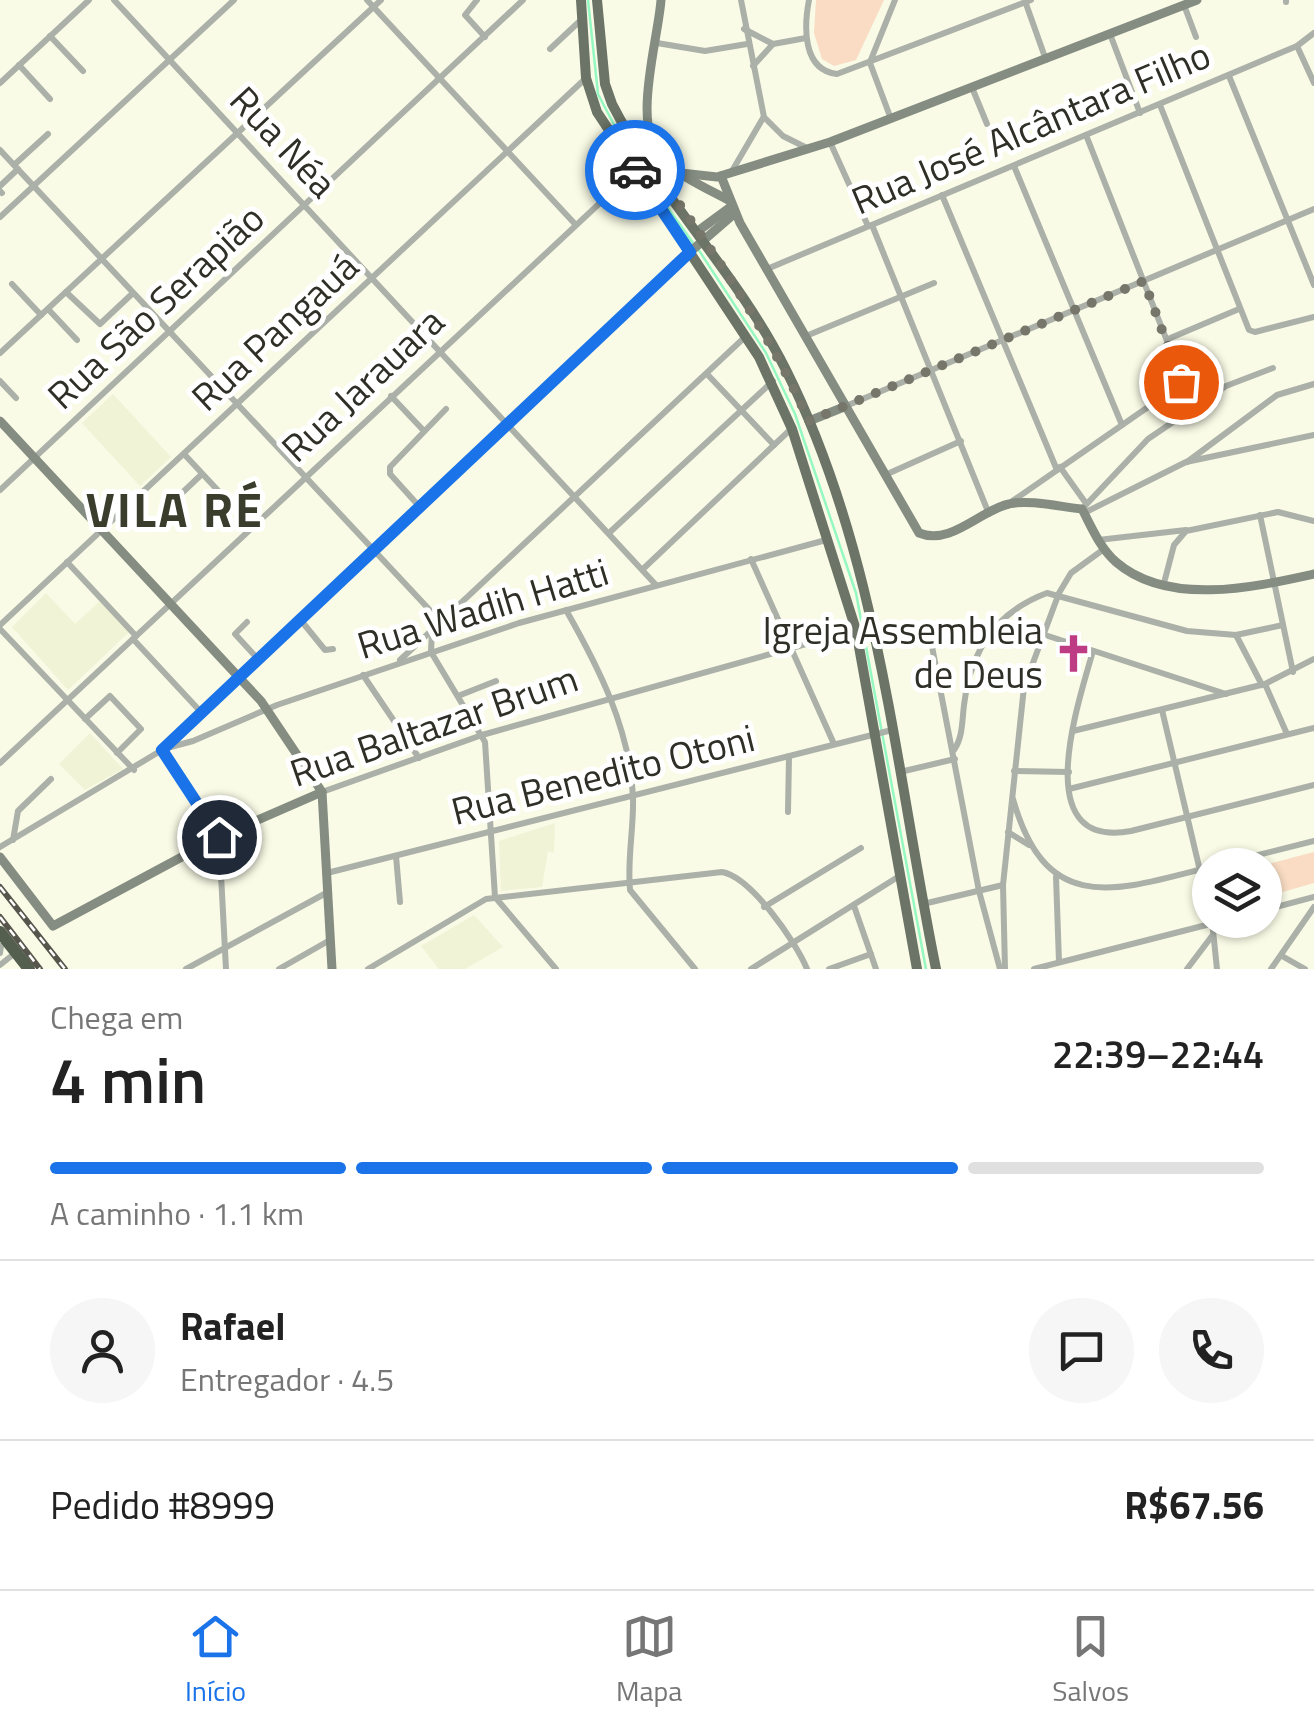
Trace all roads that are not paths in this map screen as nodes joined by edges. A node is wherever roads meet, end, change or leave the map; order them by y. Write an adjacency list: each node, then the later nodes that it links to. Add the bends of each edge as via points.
1 (89, 0): 22 (street)
2 (114, 0): 31 (street, Rua Néa)
3 (234, 0): 31 (street)
4 (367, 0): 17 (street)
5 (381, 0): 17 (street)
6 (477, 0): 23 (street, via 465,15)
7 (524, 0): 23 (street, Rua São Serapião)
8 (581, 0): 18 (main road)
9 (597, 0): 58 (main road, via 608,93)
10 (740, 0): 19 (street)
11 (808, 0): 24 (street)
12 (895, 0): 34 (street)
13 (1197, 0): 16 (street)
14 (661, 1): 26 (street)
15 (1027, 1): 32 (street); 34 (street)
16 (1178, 4): 20 (street); 25 (street)
17 (374, 7): 41 (street); 51 (street)
18 (584, 18): 30 (street); 40 (main road)
19 (744, 29): 27 (street); 28 (street)
20 (1110, 34): 32 (street); 47 (street)
21 (1314, 34): 29 (street, Rua José Alcântara Filho)
22 (50, 36): 35 (street); 38 (street)
23 (485, 37): 41 (street, Rua São Serapião)
24 (806, 38): 28 (street); 34 (street, via 816,65 829,74)
25 (1196, 38)
26 (657, 43): 27 (street, via 705,51); 62 (street, via 647,132 661,158)
27 (747, 44): 36 (street)
28 (773, 44): 36 (street)
29 (1297, 46): 33 (street); 39 (street, Rua José Alcântara Filho)
30 (550, 48)
31 (170, 59): 51 (street, Rua Néa); 64 (street)
32 (1046, 60): 44 (street)
33 (1305, 62): 37 (street); 43 (street)
34 (870, 64): 49 (street)
35 (19, 65): 42 (street); 45 (street)
36 (752, 68): 48 (street)
37 (1314, 68)
38 (83, 72)
39 (1228, 76): 46 (street, Rua José Alcântara Filho); 71 (street)
40 (586, 78): 57 (street, Rua Pangauá); 61 (main road, via 596,112)
41 (440, 79): 57 (street); 67 (street, Rua São Serapião)
42 (0, 83)
43 (1314, 83)
44 (973, 90): 49 (street); 50 (street)
45 (50, 99)
46 (1160, 105): 47 (street, Rua José Alcântara Filho); 75 (street)
47 (1140, 113): 53 (street, Rua José Alcântara Filho)
48 (764, 116): 55 (street); 63 (street)
49 (892, 121): 54 (street)
50 (987, 124)
51 (237, 133): 67 (street, Rua Néa); 76 (street)
52 (48, 134): 60 (street)
53 (1086, 136): 59 (street, Rua José Alcântara Filho); 79 (street)
54 (830, 142): 55 (street); 73 (street)
55 (808, 148): 63 (street)
56 (0, 150): 60 (street)
57 (507, 152): 72 (street); 78 (street, Rua Pangauá)
58 (648, 160): 61 (street, Rua Jarauara); 74 (main road)
59 (1014, 166): 66 (street, Rua José Alcântara Filho); 86 (street)
60 (16, 167): 64 (street); 65 (street)
61 (633, 171): 72 (street, Rua Jarauara); 74 (main road)
62 (681, 173): 63 (street); 68 (street)
63 (726, 175): 68 (street)
64 (34, 186): 70 (street); 76 (street)
65 (1, 190)
66 (942, 195): 73 (street, Rua José Alcântara Filho); 93 (street)
67 (306, 206): 78 (street, Rua Néa); 90 (street, Rua São Serapião)
68 (732, 207): 74 (street); 77 (street)
69 (1314, 209): 71 (street)
70 (0, 217)
71 (1288, 220): 75 (street); 82 (street)
72 (574, 224): 96 (street, Rua Jarauara)
73 (870, 226): 77 (street, Rua José Alcântara Filho); 85 (street)
74 (696, 243): 91 (main road); 111 (main road, via 771,343); 112 (street)
75 (1218, 250): 79 (street); 87 (street)
76 (102, 259): 83 (street); 84 (street)
77 (767, 269): 92 (street)
78 (372, 279): 96 (street, Rua Néa); 106 (street, Rua Pangauá)
79 (1144, 281): 86 (street); 94 (street)
80 (934, 283): 85 (street)
81 (12, 284): 88 (street)
82 (1314, 285)
83 (66, 292): 84 (street, via 100,324); 88 (street)
84 (134, 293): 90 (street)
85 (901, 296): 92 (street); 99 (street)
86 (1075, 309): 93 (street); 113 (street)
87 (1239, 309): 89 (street, via 1255,332); 94 (street)
88 (44, 312): 95 (street); 97 (street)
89 (1314, 317)
90 (170, 332): 106 (street); 120 (street, Rua São Serapião)
91 (746, 336): 100 (street); 102 (main road)
92 (805, 337): 107 (street)
93 (1004, 339): 99 (street); 122 (street)
94 (1168, 339): 113 (street, via 1181,382)
95 (77, 340)
96 (438, 351): 104 (street, Rua Jarauara); 112 (street, Rua Néa)
97 (0, 353)
98 (1273, 368): 130 (street, via 1215,392 1148,440)
99 (932, 370): 107 (street); 117 (street)
100 (707, 374): 109 (street); 127 (street)
101 (0, 381): 105 (street)
102 (773, 381): 109 (street); 114 (main road)
103 (1314, 384): 121 (street, via 1276,395)
104 (390, 396): 115 (street); 125 (street, Rua Jarauara)
105 (16, 398)
106 (236, 404): 119 (street, Rua Pangauá); 125 (street)
107 (844, 406): 111 (street); 124 (street)
108 (446, 409): 115 (street)
109 (740, 409): 118 (street); 138 (street)
110 (0, 421): 120 (street)
111 (809, 421): 187 (main road, via 871,612)
112 (506, 424): 127 (street, Rua Néa); 129 (street)
113 (1122, 425): 122 (street)
114 (792, 428): 118 (street); 139 (main road)
115 (424, 432): 129 (street, via 388,470)
116 (1314, 435): 121 (street)
117 (961, 441): 124 (street); 133 (street)
118 (774, 445): 145 (street)
119 (184, 454): 123 (street); 136 (street, Rua Pangauá)
120 (34, 458): 126 (street, Rua São Serapião); 136 (street)
121 (1186, 462): 130 (street)
122 (1059, 468): 128 (street); 130 (street)
123 (202, 474): 131 (street); 135 (street)
124 (884, 476): 133 (street, via 922,536)
125 (304, 477): 135 (street, Rua Jarauara); 141 (street)
126 (0, 490)
127 (575, 496): 138 (street, Rua Néa); 154 (street)
128 (1008, 504): 130 (street); 133 (street)
129 (418, 505): 141 (street)
130 (1084, 508): 140 (street)
131 (162, 512)
132 (1260, 514): 134 (street, via 1291,512); 137 (street); 147 (street)
133 (990, 515)
134 (1314, 520)
135 (252, 527): 151 (street, Rua Jarauara)
136 (103, 530): 144 (street, Rua Pangauá); 151 (street)
137 (1186, 530): 140 (street); 148 (street, via 1174,545)
138 (608, 532): 145 (street, Rua Néa)
139 (826, 540): 143 (street, Rua Wadih Hatti); 159 (main road)
140 (1098, 540): 142 (street)
141 (372, 550): 153 (street); 154 (street)
142 (1104, 550): 148 (street, via 1128,571); 150 (street, via 1071,574)
143 (752, 560): 149 (street, Rua Wadih Hatti); 165 (street)
144 (68, 562): 157 (street, Rua Pangauá); 163 (street)
145 (643, 569): 149 (street, Rua Néa)
146 (1314, 574): 147 (street)
147 (1274, 582): 148 (street, via 1221,591); 156 (street)
148 (1164, 583)
149 (656, 585): 152 (street, Rua Wadih Hatti)
150 (1058, 593): 160 (street); 161 (street, via 1163,627); 194 (street, via 1028,600 988,636 970,671)
151 (171, 603): 163 (street, Rua Jarauara); 172 (street)
152 (566, 610): 167 (street, Rua Wadih Hatti); 179 (street)
153 (299, 618): 164 (street, via 326,650); 168 (street)
154 (440, 621): 158 (street)
155 (247, 622): 168 (street, via 236,634)
156 (1283, 626): 161 (street); 171 (street)
157 (0, 627): 180 (street)
158 (432, 628): 167 (street); 170 (street)
159 (856, 630): 165 (street, Rua Baltazar Brum); 187 (main road)
160 (1042, 634): 166 (street); 200 (street, via 1024,687)
161 (1236, 635): 176 (street)
162 (930, 636): 194 (street)
163 (134, 638): 180 (street, Rua Jarauara); 183 (street)
164 (333, 649)
165 (794, 650): 179 (street, Rua Baltazar Brum); 191 (street)
166 (1093, 651): 175 (street); 188 (street)
167 (431, 652): 170 (street, Rua Wadih Hatti); 178 (street)
168 (257, 658): 172 (street)
169 (1314, 659): 171 (street)
170 (397, 663): 173 (street, Rua Wadih Hatti)
171 (1293, 672): 176 (street)
172 (239, 675): 182 (street); 183 (street)
173 (363, 675): 182 (street, Rua Wadih Hatti); 196 (street)
174 (496, 681): 178 (street)
175 (1192, 682): 177 (street); 181 (street)
176 (1263, 685): 177 (street); 189 (street)
177 (1226, 694): 181 (street)
178 (458, 696): 190 (street)
179 (612, 699): 190 (street, Rua Baltazar Brum); 207 (street)
180 (68, 700): 185 (street); 197 (street, Rua Jarauara)
181 (1194, 701): 184 (street)
182 (268, 709): 192 (street, Rua Wadih Hatti); 206 (street)
183 (200, 710): 192 (street)
184 (1162, 710): 188 (street); 198 (street)
185 (85, 719): 193 (street); 193 (street, via 110,696 142,730)
186 (1313, 730): 189 (street)
187 (884, 732): 191 (street, Rua Benedito Otoni); 201 (main road); 227 (main road)
188 (1073, 732): 202 (street)
189 (1287, 734): 198 (street)
190 (482, 735): 196 (street, Rua Baltazar Brum); 213 (street)
191 (834, 744): 195 (street, Rua Benedito Otoni)
192 (162, 750): 199 (street); 214 (street)
193 (117, 753): 199 (street)
194 (954, 754): 201 (street); 231 (street)
195 (789, 756): 207 (street, Rua Benedito Otoni); 209 (street)
196 (419, 758): 206 (street, Rua Baltazar Brum)
197 (0, 762)
198 (1174, 763): 205 (street); 210 (street)
199 (134, 770): 215 (street)
200 (1014, 770): 202 (street); 208 (street)
201 (900, 772): 236 (main road)
202 (1069, 772): 205 (street)
203 (50, 779): 215 (street, via 18,811)
204 (1314, 785): 210 (street)
205 (1070, 789): 210 (street, via 1074,817 1095,831 1118,833)
206 (322, 792): 214 (street, Rua Baltazar Brum); 226 (street)
207 (633, 795): 213 (street, Rua Benedito Otoni); 229 (street)
208 (1012, 795): 211 (street); 212 (street)
209 (788, 812)
210 (1188, 815): 220 (street)
211 (1008, 828): 212 (street); 217 (street); 222 (street)
212 (1022, 829): 217 (street)
213 (491, 834): 223 (street, Rua Benedito Otoni); 233 (street)
214 (219, 837): 224 (street, Rua Baltazar Brum, via 51,926); 247 (street)
215 (13, 840): 218 (street)
216 (1314, 841): 221 (street)
217 (1028, 844): 222 (street); 228 (street)
218 (0, 847)
219 (862, 848): 239 (street)
220 (1195, 848)
221 (1282, 849)
222 (1006, 853): 230 (street)
223 (396, 856): 226 (street, Rua Benedito Otoni); 235 (street)
224 (0, 857)
225 (1192, 872): 228 (street, via 1112,890)
226 (327, 873): 232 (street)
227 (901, 876): 238 (street); 263 (main road)
228 (1056, 876): 250 (street)
229 (629, 884): 233 (street); 239 (street, via 728,873); 258 (street)
230 (1003, 885): 231 (street); 265 (street)
231 (979, 890): 236 (street); 265 (street)
232 (328, 892): 245 (street); 247 (street)
233 (494, 897): 256 (street); 257 (street)
234 (1314, 897): 237 (street)
235 (400, 902)
236 (923, 904): 264 (main road)
237 (1282, 905)
238 (854, 906): 246 (street); 248 (street)
239 (764, 907): 246 (street)
240 (1314, 907): 249 (street)
241 (1192, 924): 250 (street)
242 (0, 932): 251 (highway)
243 (1211, 938): 267 (street)
244 (1213, 938): 268 (street)
245 (330, 940): 254 (street); 255 (street)
246 (795, 942): 259 (street); 260 (street)
247 (225, 945): 252 (street); 253 (street)
248 (871, 954): 261 (street); 262 (street)
249 (1282, 956): 269 (street); 270 (street)
250 (1060, 962): 266 (street)
251 (29, 969)
252 (186, 969)
253 (226, 969)
254 (279, 969)
255 (332, 969)
256 (368, 969)
257 (556, 969)
258 (695, 969)
259 (751, 969)
260 (807, 969)
261 (829, 969)
262 (876, 969)
263 (917, 969)
264 (936, 969)
265 (1003, 969)
266 (1034, 969)
267 (1187, 969)
268 (1217, 969)
269 (1271, 969)
270 (1305, 969)

